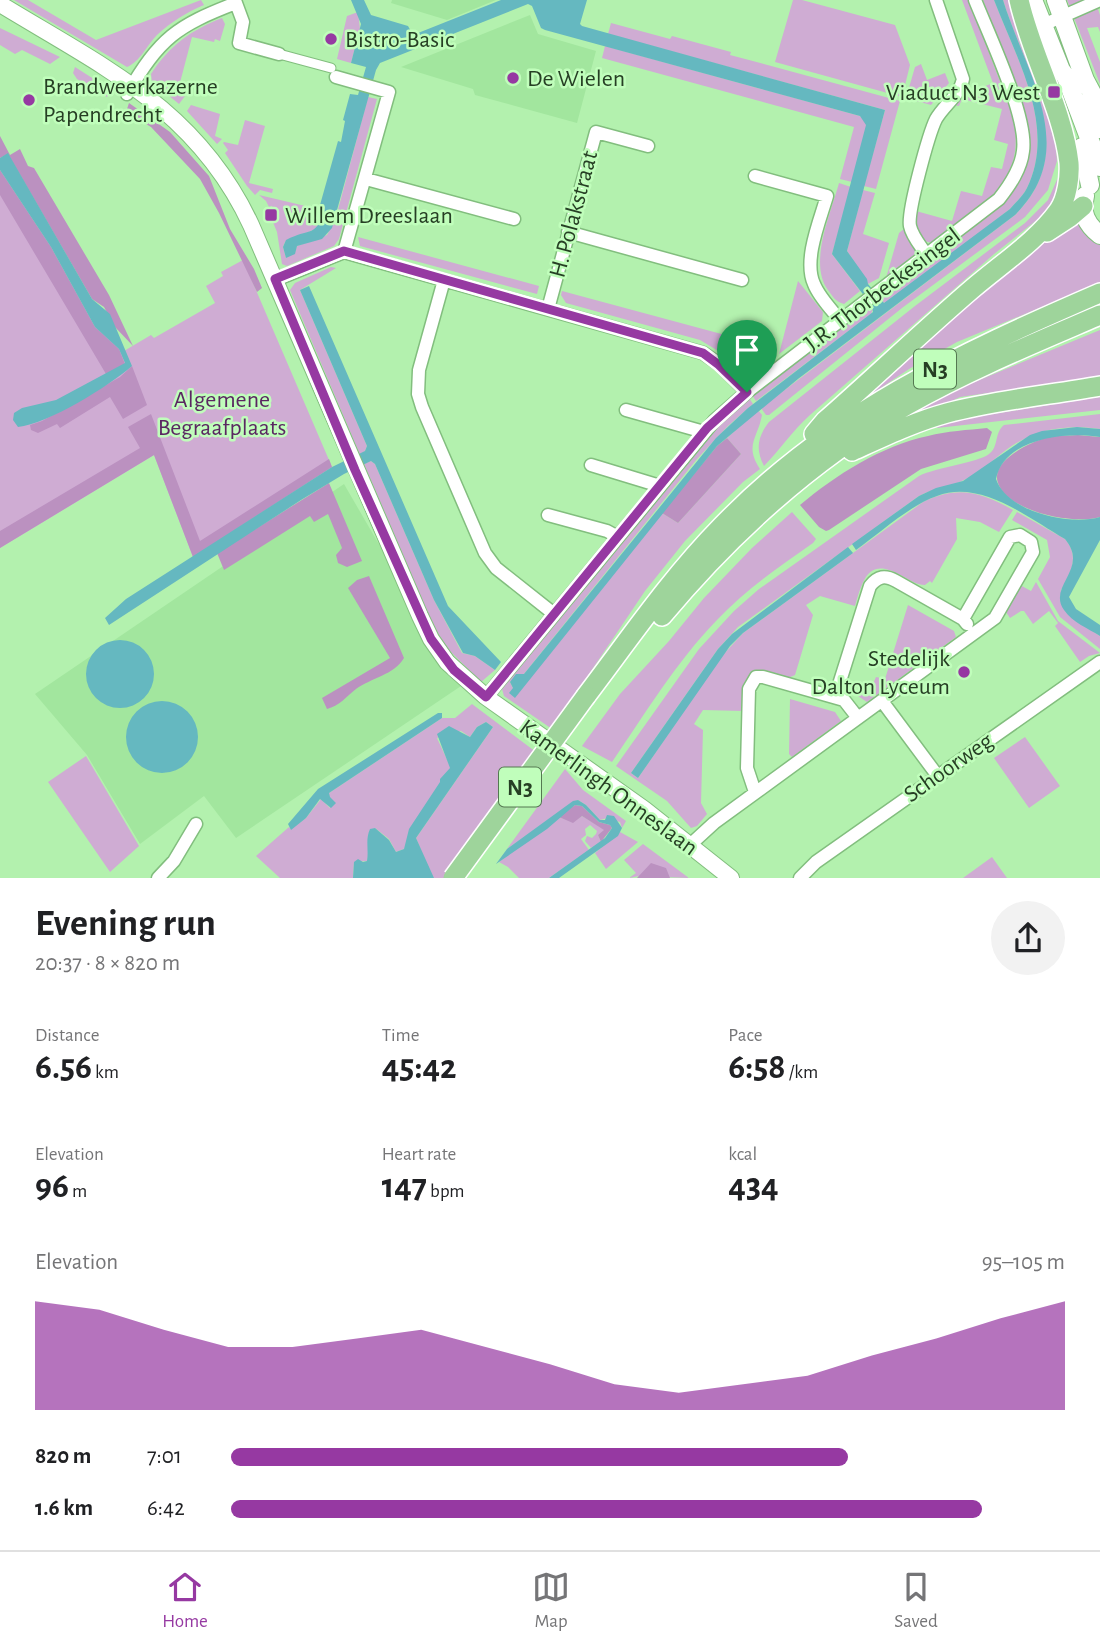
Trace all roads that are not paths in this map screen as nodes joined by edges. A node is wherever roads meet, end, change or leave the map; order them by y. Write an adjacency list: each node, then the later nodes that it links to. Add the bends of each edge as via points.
1 (936, 0): 31 (street, via 963,79 935,121 911,207 912,233)
2 (975, 0): 31 (street, J.R. Thorbeckesingel, via 1016,105 1023,152 999,199)
3 (1019, 0): 29 (main road, N3, via 1069,163 1060,208)
4 (1033, 0): 10 (main road)
5 (1100, 0): 8 (street)
6 (236, 1): 12 (street, via 243,22 239,43); 16 (street, via 175,31 153,53)
7 (0, 4): 11 (street)
8 (1059, 8): 10 (street); 15 (main road)
9 (0, 15): 11 (street)
10 (1043, 25): 13 (main road)
11 (47, 34): 16 (street)
12 (279, 54): 14 (street)
13 (1060, 70): 20 (main road); 23 (main road)
14 (334, 72): 22 (street, via 389,92)
15 (1089, 89): 17 (main road); 18 (main road)
16 (129, 90): 32 (street, via 177,121 211,157 244,210)
17 (1100, 108)
18 (1100, 129)
19 (648, 146): 27 (street, H. Polakstraat, via 596,132)
20 (1100, 167)
21 (755, 176): 38 (street, via 827,196 810,272)
22 (366, 179): 25 (street); 30 (street)
23 (1097, 183): 24 (main road); 26 (main road, via 1092,208)
24 (1083, 206): 28 (main road, via 1086,220); 29 (main road, N3)
25 (514, 219)
26 (1100, 224)
27 (568, 232): 34 (street); 36 (street, H. Polakstraat)
28 (1100, 235)
29 (1027, 243): 45 (main road, N3, via 825,421)
30 (344, 251): 32 (street); 33 (street)
31 (926, 254): 38 (street, J.R. Thorbeckesingel)
32 (275, 279): 53 (street, Kamerlingh Onneslaan, via 431,639 454,670)
33 (444, 280): 36 (street); 49 (street, via 417,378 421,405 485,553 496,568)
34 (742, 280)
35 (1100, 293): 45 (main road, N3, via 898,389)
36 (548, 309): 40 (street, via 703,353)
37 (1100, 315): 44 (main road, N3, via 908,405)
38 (840, 320): 40 (street, J.R. Thorbeckesingel)
39 (1096, 386): 44 (main road, N3, via 946,413)
40 (747, 392): 42 (street, J.R. Thorbeckesingel)
41 (626, 410): 42 (street)
42 (704, 432): 46 (street, J.R. Thorbeckesingel)
43 (591, 465): 46 (street)
44 (816, 466): 55 (main road, N3, via 738,532)
45 (783, 469): 55 (main road, N3, via 696,554 644,617)
46 (660, 486): 48 (street, J.R. Thorbeckesingel)
47 (548, 515): 48 (street)
48 (618, 537): 49 (street, J.R. Thorbeckesingel)
49 (554, 614): 53 (street, J.R. Thorbeckesingel)
50 (963, 619): 51 (street); 51 (street, via 1010,537 1020,535 1031,542 1033,552 995,618); 54 (street, via 896,581 880,578 870,586)
51 (975, 634): 56 (street)
52 (1100, 662): 58 (street, Schoorweg)
53 (486, 697): 61 (street, Kamerlingh Onneslaan)
54 (835, 697): 57 (street, via 844,700); 59 (street, via 758,676 751,681 747,768)
55 (591, 699): 63 (main road, N3, bridge); 64 (main road, N3)
56 (883, 701): 57 (street); 58 (street)
57 (858, 718): 59 (street)
58 (937, 775): 66 (street, Schoorweg)
59 (755, 792): 61 (street)
60 (196, 824): 62 (street)
61 (690, 845): 65 (street, Kamerlingh Onneslaan)
62 (158, 878)
63 (453, 878)
64 (469, 878)
65 (731, 878)
66 (800, 878)

